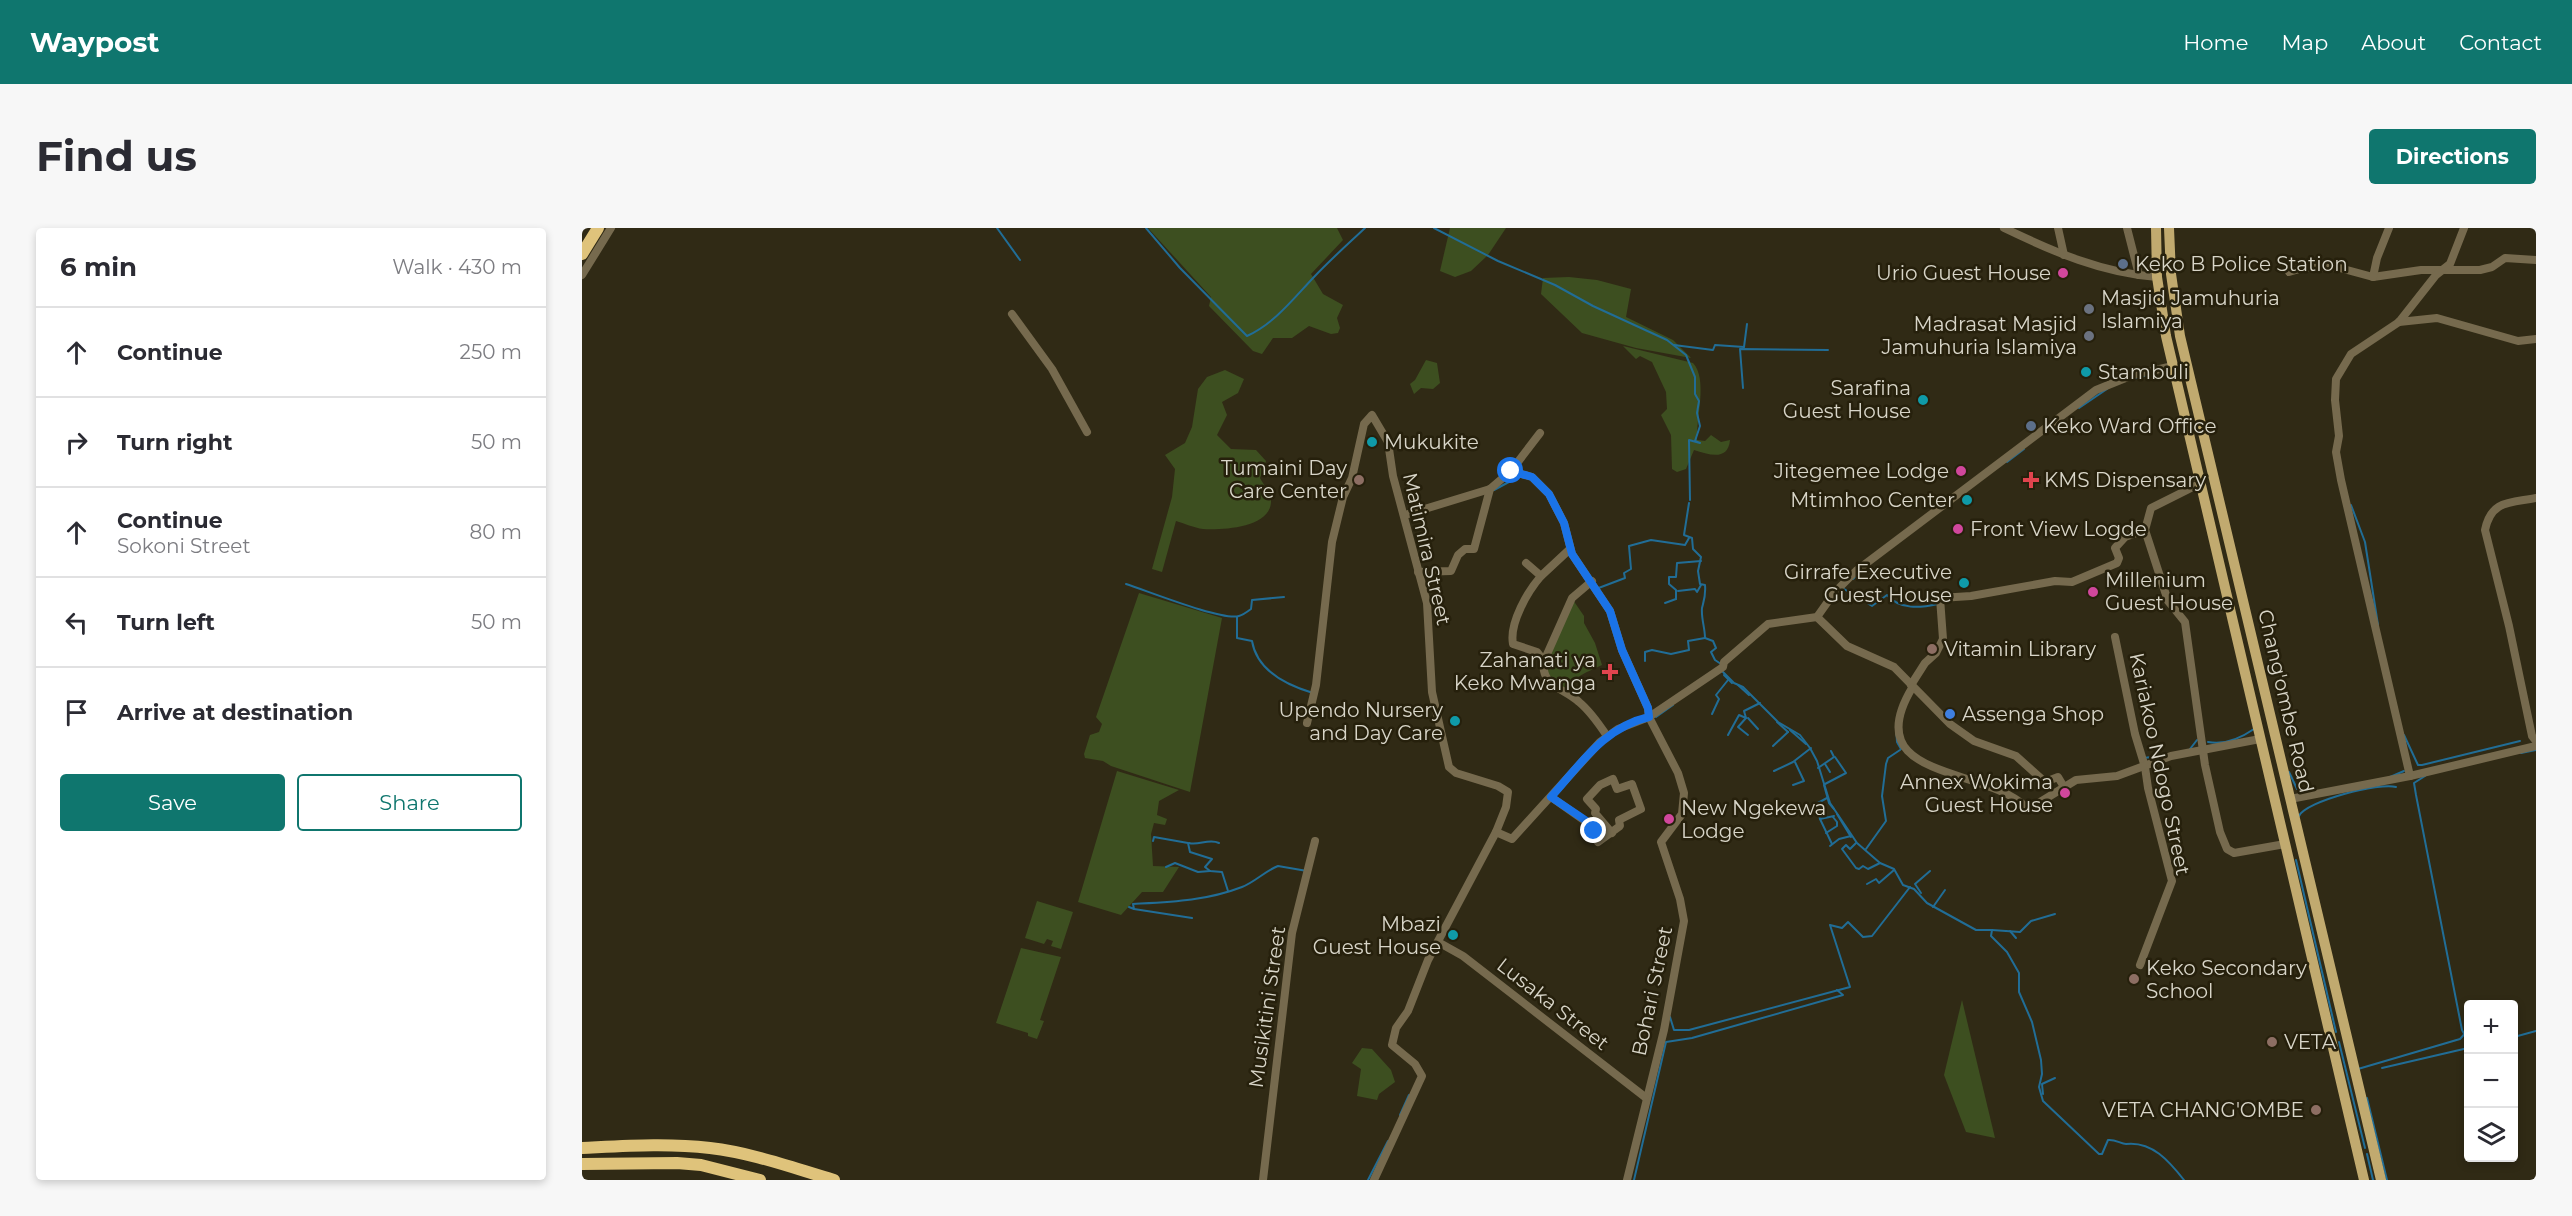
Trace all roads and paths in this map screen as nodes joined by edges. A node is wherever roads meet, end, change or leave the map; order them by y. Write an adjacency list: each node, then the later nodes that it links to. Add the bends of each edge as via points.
1 (598, 228): 10 (highway)
2 (610, 228): 15 (street)
3 (2004, 228): 11 (street)
4 (2058, 228): 11 (street)
5 (2127, 228): 16 (street)
6 (2156, 228): 17 (main road, Chang'ombe Road)
7 (2169, 228): 53 (main road, Chang'ombe Road, via 2175,311)
8 (2389, 228): 18 (street)
9 (2464, 228): 13 (street)
10 (582, 254)
11 (2064, 255): 16 (street, via 2101,268)
12 (2536, 260): 13 (street, via 2505,258 2480,270)
13 (2445, 270): 18 (street); 19 (street, via 2436,274)
14 (2289, 272): 18 (street, via 2336,267)
15 (582, 275)
16 (2139, 275): 17 (street)
17 (2157, 277): 24 (main road, Chang'ombe Road)
18 (2373, 277)
19 (2409, 312): 21 (street); 22 (street)
20 (1012, 314): 25 (street, via 1052,369)
21 (2412, 321): 22 (street); 23 (street, via 2437,318 2518,341)
22 (2399, 322): 50 (street, via 2351,354 2336,379 2336,452)
23 (2536, 339)
24 (2173, 366): 38 (street, via 2133,375 2096,390 1848,578); 45 (main road, Chang'ombe Road)
25 (1087, 432)
26 (1540, 433): 27 (street)
27 (1511, 471): 29 (street); 33 (street, via 1532,477 1549,494 1564,523)
28 (2197, 485): 32 (street, via 2151,508)
29 (1490, 489): 31 (street); 35 (street, via 1474,549 1465,549 1458,555 1451,571)
30 (2536, 498): 46 (street, via 2497,506 2488,515 2485,530)
31 (1405, 515): 35 (street, Matimira Street); 43 (street, Matimira Street, via 1388,442 1372,415 1364,424 1332,542 1316,685)
32 (2145, 530): 41 (street, via 2125,537 2115,548 2117,563 2072,582 2055,581 1940,598 1942,639); 48 (street, via 2168,601 2185,622)
33 (1570, 549): 36 (street); 37 (street)
34 (1526, 563): 36 (street)
35 (1418, 572): 54 (street, Matimira Street, via 1428,615 1432,692 1448,764 1456,773 1508,792)
36 (1540, 576): 40 (street, via 1523,602 1512,637 1513,644 1537,652)
37 (1592, 581): 40 (street, via 1572,598); 42 (street, via 1610,611)
38 (1817, 617): 41 (street, via 1847,646 1894,667); 42 (street, via 1768,624 1723,667)
39 (2115, 637): 49 (street, Kariakoo Ndogo Street)
40 (1544, 661): 44 (street, via 1543,671 1549,682 1578,701)
41 (1912, 686): 51 (street, via 1950,724 1974,741 2016,756 2045,782 2058,777); 51 (street, via 1898,729 1899,740 1909,754 1948,774 1996,788 2026,807)
42 (1649, 717): 44 (street); 60 (street, Bohari Street, via 1684,792 1682,814 1661,842 1680,899 1683,921 1664,1030)
43 (1307, 723)
44 (1608, 735): 52 (street)
45 (2260, 739): 48 (street); 57 (main road, Chang'ombe Road)
46 (2536, 741)
47 (2536, 746): 50 (street)
48 (2202, 749): 49 (street, via 2157,760); 57 (street, via 2220,832 2229,852)
49 (2145, 767): 51 (street, via 2117,776 2076,780); 59 (street, Kariakoo Ndogo Street, via 2172,881)
50 (2410, 776): 53 (street)
51 (2064, 787)
52 (1551, 797): 54 (street, via 1511,839); 55 (street, via 1595,828 1591,834 1598,842)
53 (2290, 799): 69 (main road, Chang'ombe Road)
54 (1496, 832): 58 (street)
55 (1612, 833): 55 (street, via 1587,799 1600,785 1613,779 1617,789 1632,784 1641,809 1619,820 1621,825)
56 (1315, 841): 65 (street, Musikitini Street, via 1292,933)
57 (2285, 844): 68 (main road, Chang'ombe Road)
58 (1438, 942): 60 (street, Lusaka Street, via 1468,959); 66 (street, via 1408,1011 1396,1028 1392,1045 1415,1064 1422,1076)
59 (2140, 964)
60 (1646, 1097): 67 (street, Bohari Street)
61 (582, 1148): 64 (highway, via 711,1148 754,1156)
62 (582, 1164): 63 (highway, via 701,1165)
63 (759, 1180)
64 (834, 1180)
65 (1263, 1180)
66 (1374, 1180)
67 (1627, 1180)
68 (2364, 1180)
69 (2381, 1180)

